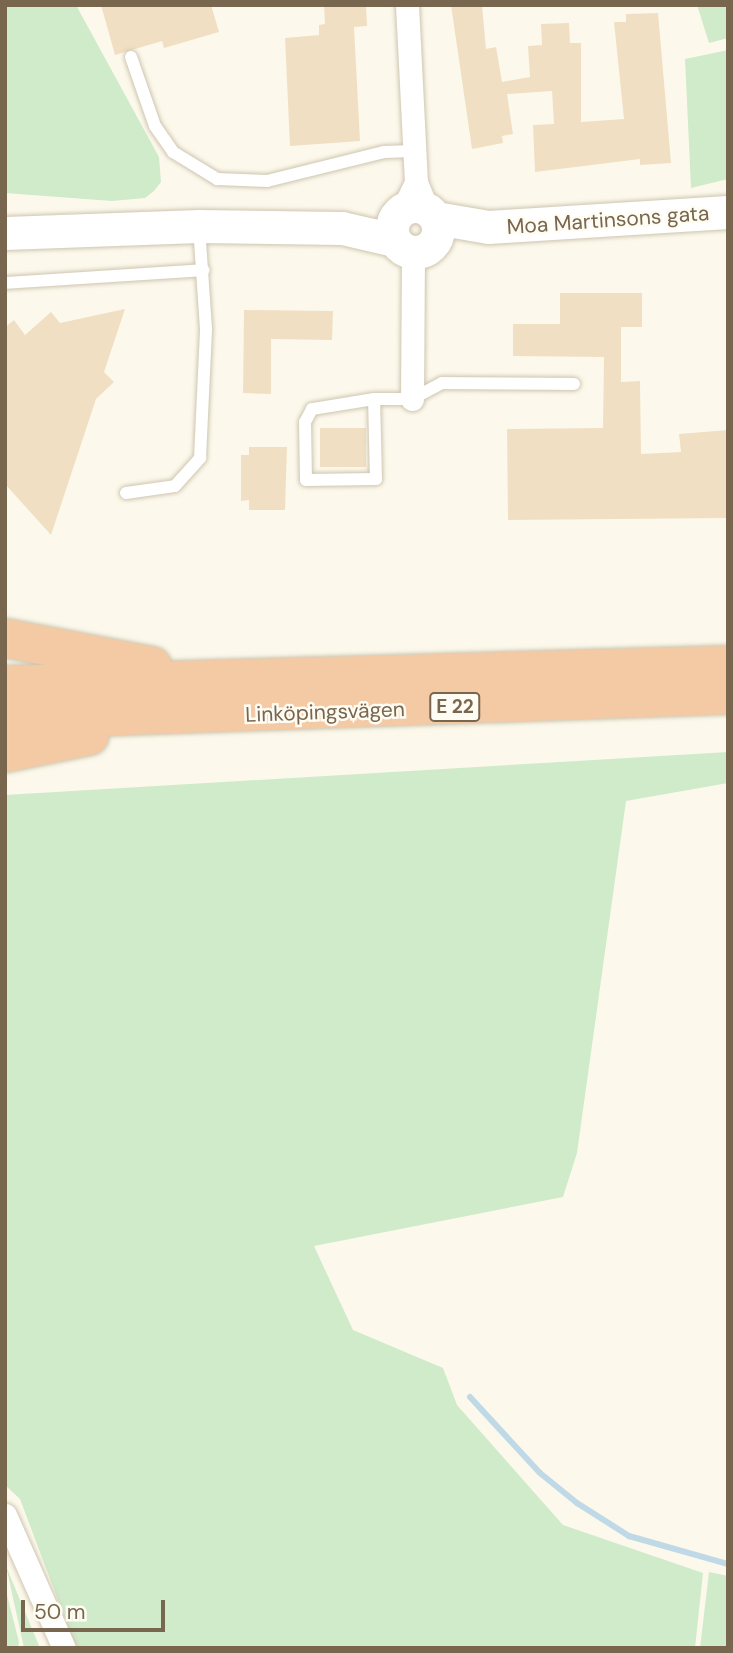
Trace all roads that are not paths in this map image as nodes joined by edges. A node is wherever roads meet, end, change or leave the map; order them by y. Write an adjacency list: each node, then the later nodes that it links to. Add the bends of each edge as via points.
1 (407, 5): 3 (street)
2 (131, 57): 3 (lane, via 155,126 173,152 217,179 267,181 384,152)
3 (414, 151): 6 (street)
4 (5, 209): 7 (street)
5 (728, 212): 6 (street, Moa Martinsons gata, via 488,228)
6 (414, 221): 7 (street, via 342,228); 13 (street)
7 (199, 226): 8 (street); 9 (lane)
8 (5, 233)
9 (204, 270): 10 (lane); 14 (lane, via 206,382 200,458 175,486)
10 (5, 282)
11 (573, 384): 13 (lane, via 442,383)
12 (374, 399): 12 (lane, via 376,479 306,480 305,422 312,409); 13 (lane)
13 (412, 399)
14 (126, 493)
15 (5, 638): 17 (highway)
16 (728, 665): 17 (highway, Linköpingsvägen / E 22)
17 (237, 681): 18 (highway, Linköpingsvägen / E 22)
18 (5, 685)
19 (728, 695): 20 (highway, Linköpingsvägen / E 22)
20 (181, 717): 21 (highway, Linköpingsvägen / E 22); 22 (highway)
21 (5, 720)
22 (5, 753)
23 (5, 1515): 24 (street)
24 (64, 1648)

